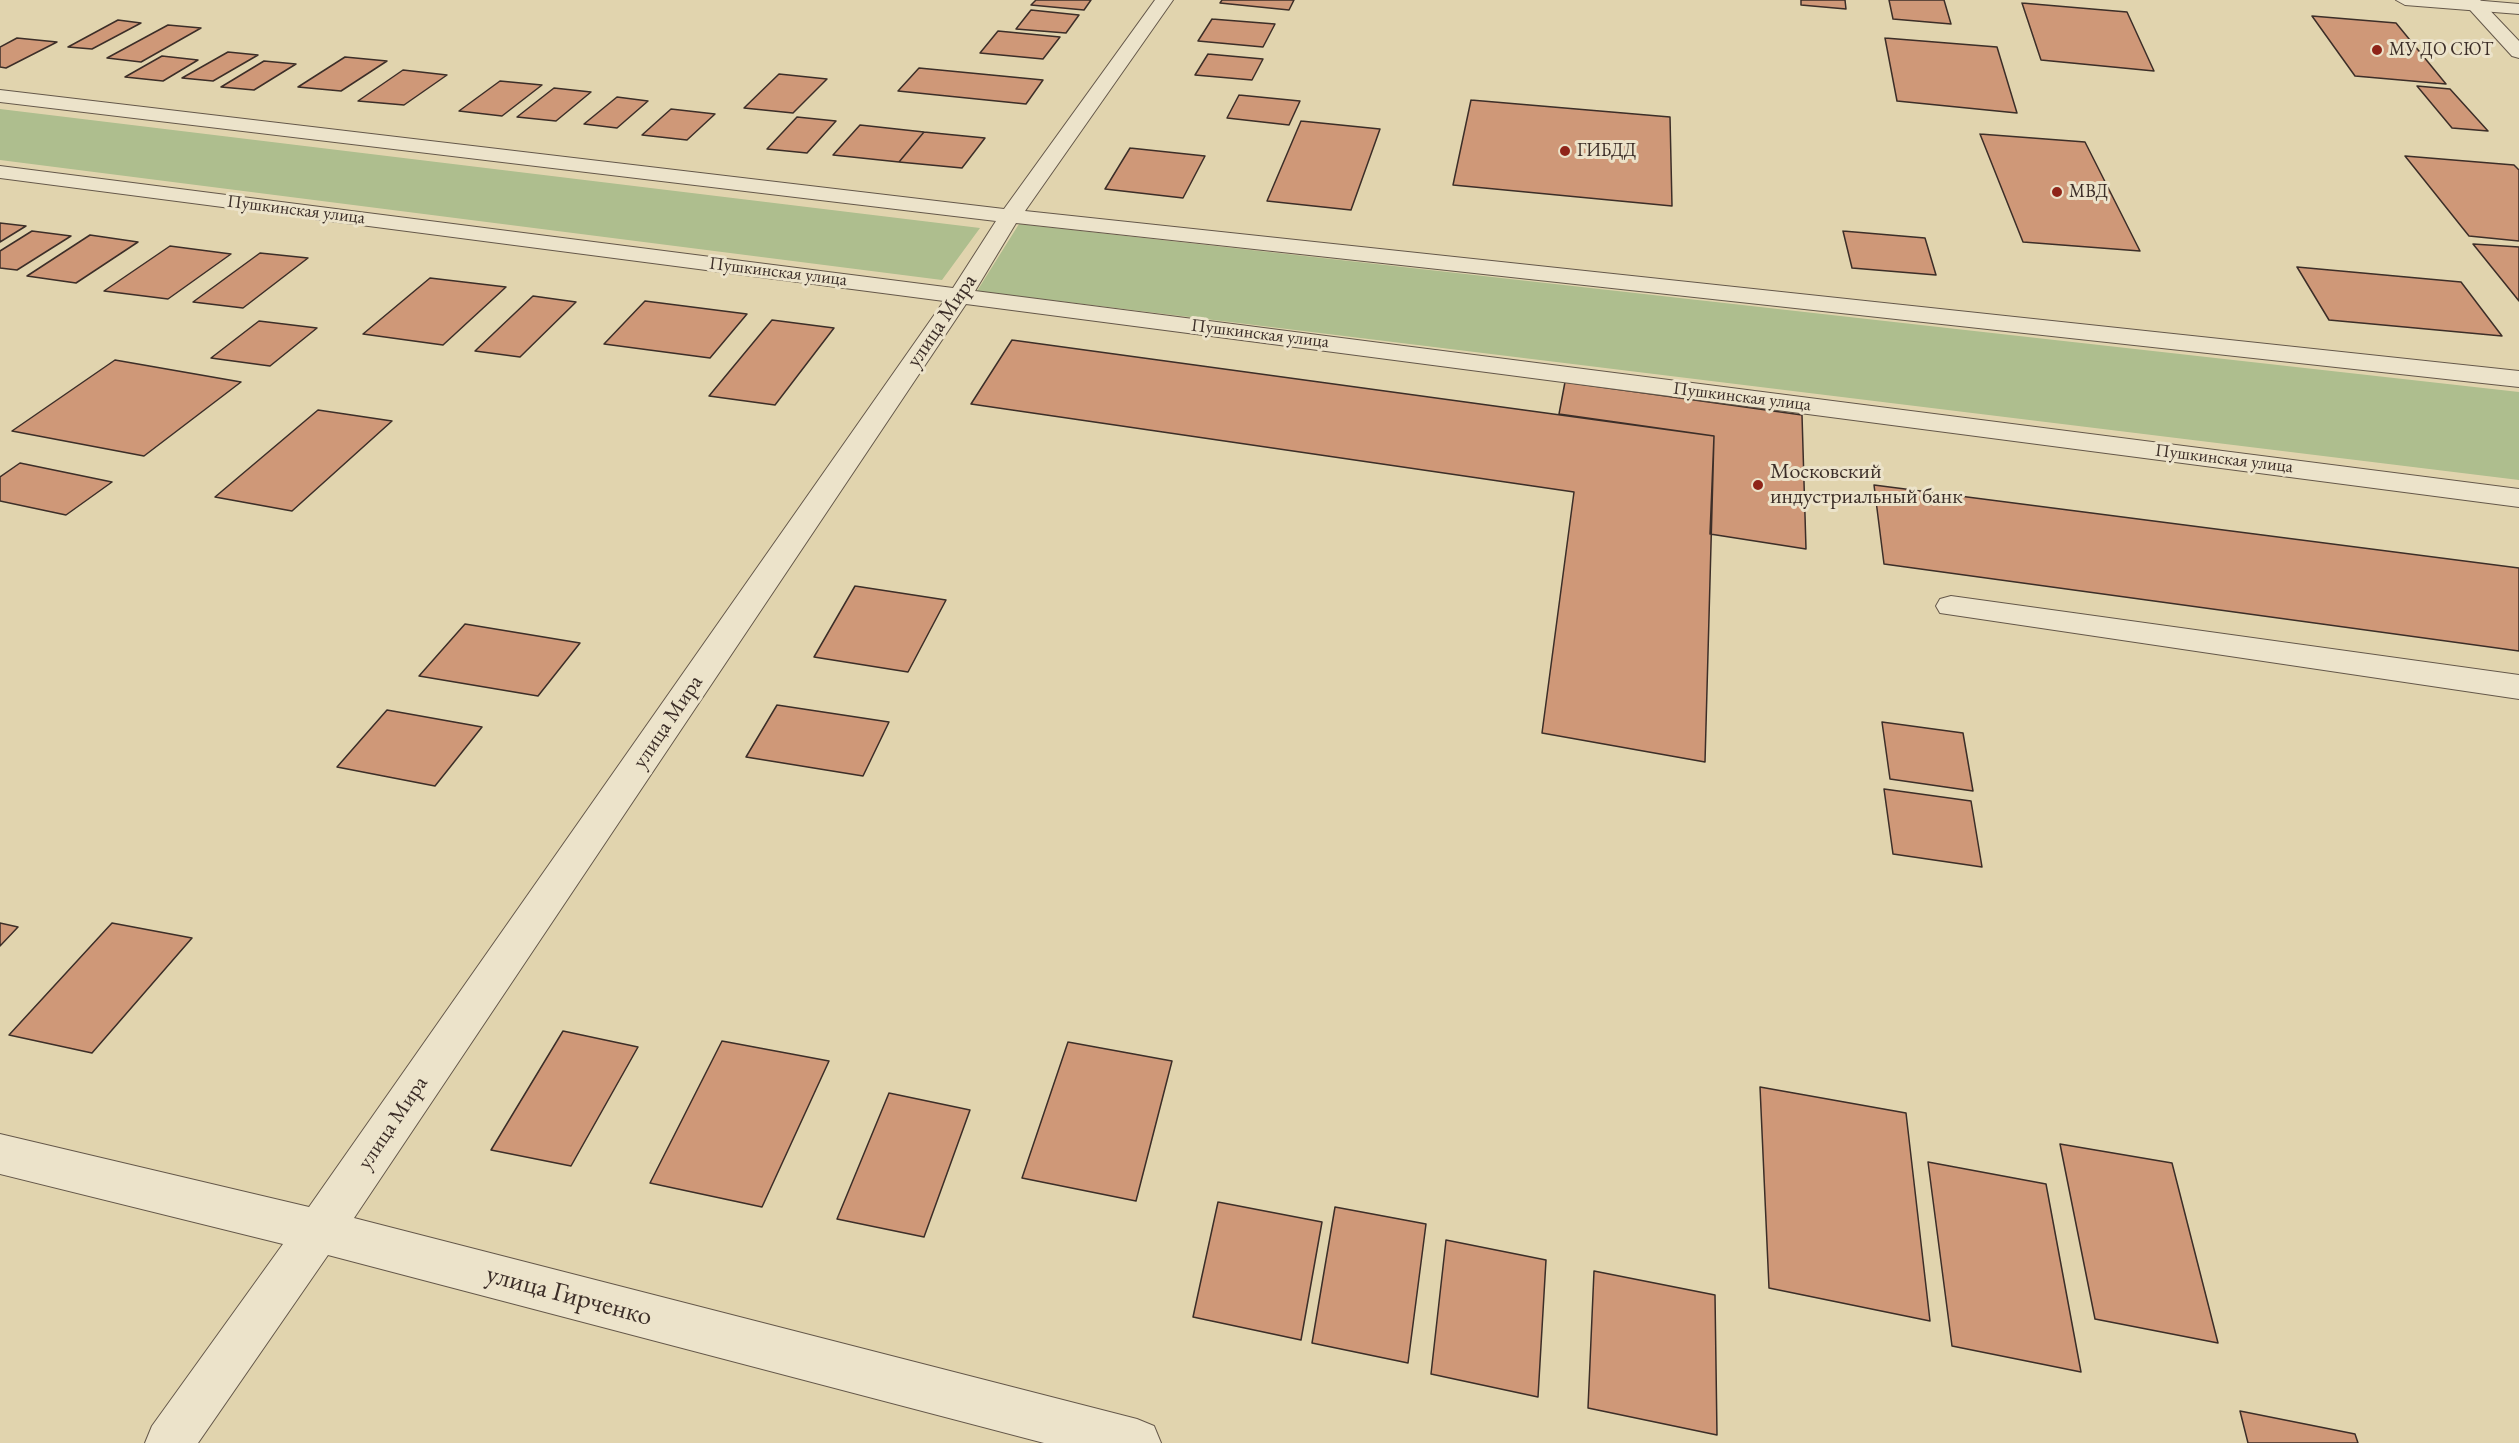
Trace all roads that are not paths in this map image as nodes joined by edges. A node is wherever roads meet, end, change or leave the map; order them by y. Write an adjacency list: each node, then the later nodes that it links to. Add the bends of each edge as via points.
1 (1164, 0): 8 (street, улица Мира)
2 (2405, 0): 3 (street)
3 (2473, 3): 4 (street); 5 (street)
4 (2519, 9)
5 (2519, 52)
6 (0, 96): 8 (street)
7 (0, 172): 9 (street, Пушкинская улица)
8 (1010, 216): 9 (street, улица Мира); 10 (street)
9 (960, 295): 11 (street, Пушкинская улица); 15 (street, улица Мира)
10 (2519, 380)
11 (2519, 498)
12 (1951, 606): 13 (street)
13 (2519, 687)
14 (0, 1154): 15 (street, улица Гирченко)
15 (319, 1231): 16 (street, улица Мира); 17 (street, улица Гирченко)
16 (169, 1443)
17 (1137, 1443)

